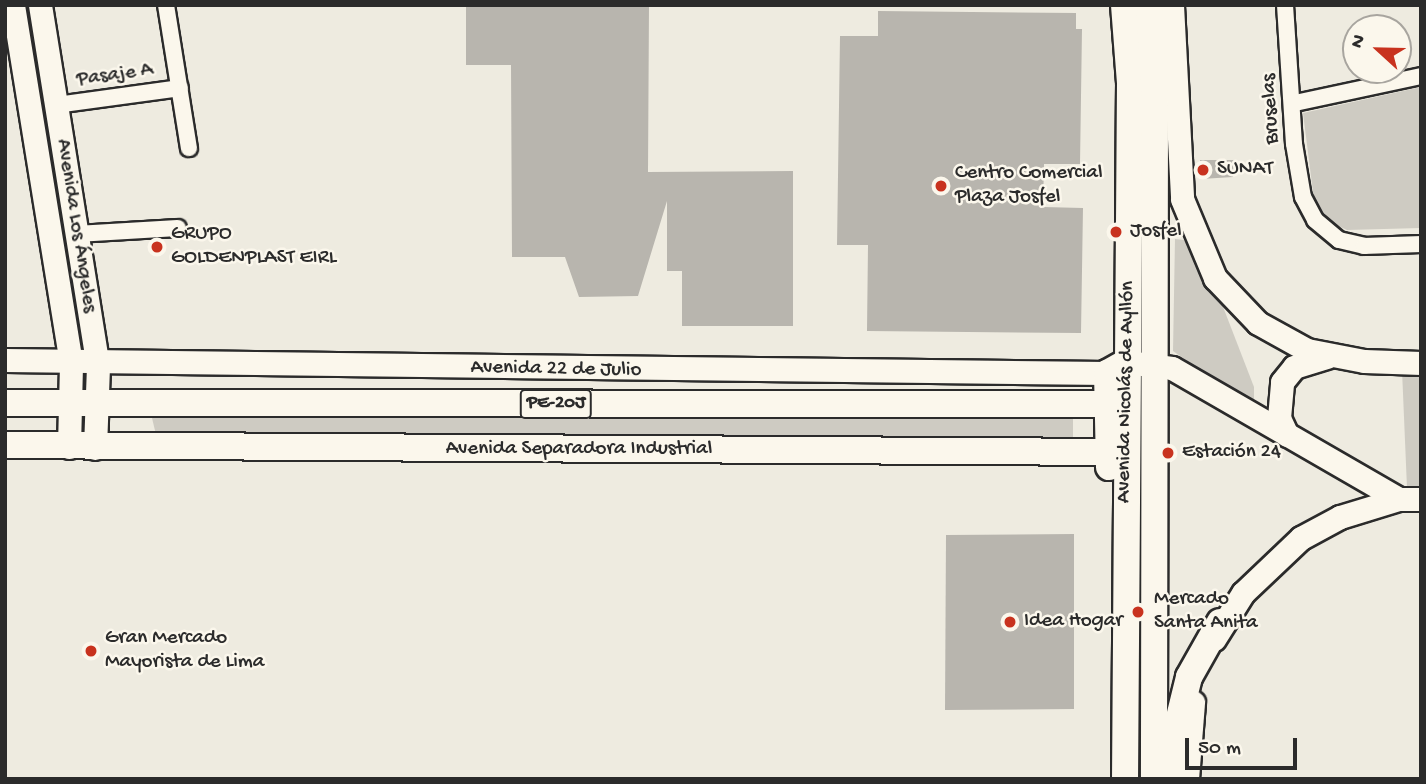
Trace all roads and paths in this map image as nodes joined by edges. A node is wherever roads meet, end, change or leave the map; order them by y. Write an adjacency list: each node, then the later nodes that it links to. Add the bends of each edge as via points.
1 (13, 5): 8 (street, Avenida Los Ángeles)
2 (40, 5): 12 (street, Avenida Los Ángeles)
3 (166, 5): 10 (street)
4 (1124, 5): 23 (main road, Avenida Nicolás de Ayllón, via 1130,83)
5 (1149, 5): 19 (main road, Avenida Nicolás de Ayllón)
6 (1172, 5): 17 (street, via 1181,199 1205,261 1234,302 1273,333)
7 (1285, 5): 11 (street, Bruselas)
8 (13, 58): 21 (street, Avenida Los Ángeles)
9 (1421, 76): 11 (street)
10 (180, 88): 12 (street, Pasaje A); 13 (street)
11 (1294, 103): 16 (street, Bruselas, via 1298,170 1315,220 1339,240 1364,246)
12 (56, 106): 15 (street, Avenida Los Ángeles)
13 (189, 148)
14 (178, 228): 15 (street)
15 (76, 234): 22 (street, Avenida Los Ángeles)
16 (1421, 244)
17 (1327, 357): 20 (street); 27 (street, via 1294,368 1282,382 1278,409)
18 (5, 360): 21 (street, Avenida 22 de Julio)
19 (1154, 362): 23 (street); 27 (street); 35 (main road, Avenida Nicolás de Ayllón)
20 (1421, 363)
21 (71, 365): 22 (street, Avenida 22 de Julio); 25 (street, Avenida Los Ángeles)
22 (97, 366): 23 (street, Avenida 22 de Julio); 25 (street, Avenida Los Ángeles)
23 (1117, 367): 26 (main road); 32 (main road, Avenida Nicolás de Ayllón)
24 (5, 403): 25 (main road, PE-20J)
25 (83, 404): 26 (main road, PE-20J); 29 (street, Avenida Los Ángeles)
26 (1106, 404): 30 (main road)
27 (1287, 435): 31 (street)
28 (5, 445): 29 (main road, Avenida Separadora Industrial / PE-20J)
29 (82, 447): 30 (main road, Avenida Separadora Industrial / PE-20J)
30 (1105, 452): 32 (main road)
31 (1410, 499): 33 (street, via 1340,516 1301,538 1271,562)
32 (1126, 517): 34 (main road, Avenida Nicolás de Ayllón)
33 (1220, 622): 36 (main road, via 1189,677); 37 (street, via 1193,704)
34 (1125, 779)
35 (1154, 779)
36 (1164, 779)
37 (1187, 779)

